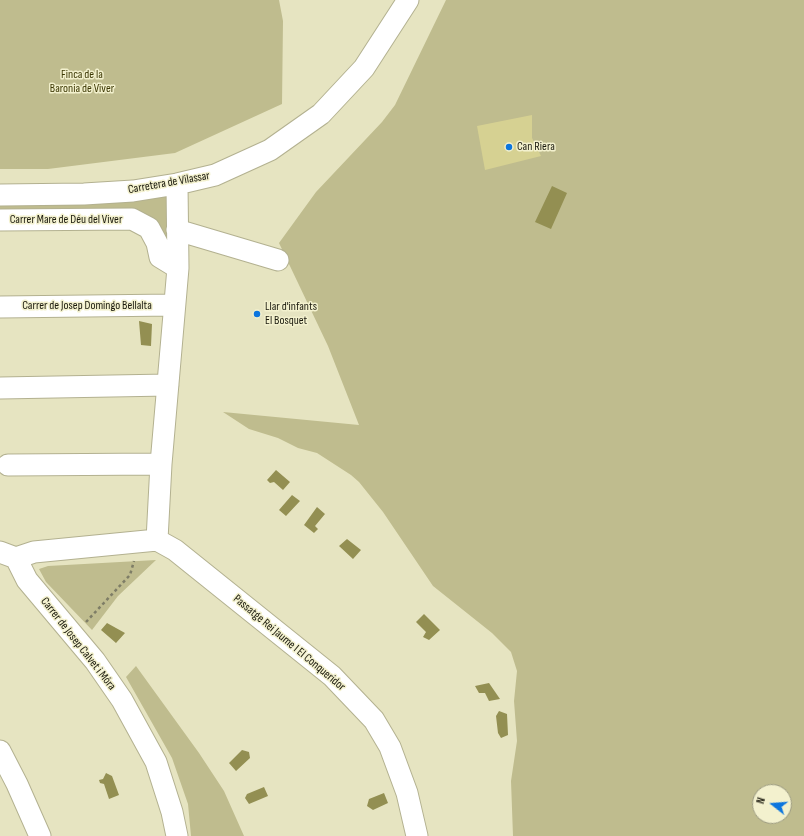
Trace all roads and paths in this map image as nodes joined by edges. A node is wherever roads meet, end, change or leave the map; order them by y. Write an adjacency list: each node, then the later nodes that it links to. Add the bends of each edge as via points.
1 (408, 0): 2 (street, Carretera de Vilassar, via 364,68 321,114 270,150 214,175)
2 (177, 184): 3 (street, Carretera de Vilassar, via 133,191); 5 (street)
3 (0, 195)
4 (0, 220): 7 (street, Carrer Mare de Déu del Viver, via 132,220 149,228 157,243 160,257)
5 (177, 230): 6 (street); 7 (street)
6 (278, 260)
7 (178, 268): 8 (street)
8 (174, 305): 9 (street, Carrer de Josep Domingo Bellalta); 10 (street)
9 (0, 307)
10 (168, 385): 11 (street); 12 (street)
11 (0, 388)
12 (161, 464): 13 (street); 14 (street)
13 (8, 465)
14 (157, 540): 15 (street); 21 (street, Passatge Rei Jaume I El Conqueridor, via 175,550 332,676 374,720 390,747 407,792)
15 (134, 543): 16 (street); 17 (path, via 134,561 130,575 85,623)
16 (8, 555): 17 (street, Carrer de Josep Calvet i Móra)
17 (77, 640): 20 (street, Carrer de Josep Calvet i Móra, via 122,700 156,762)
18 (0, 751): 19 (street, via 18,784)
19 (40, 836)
20 (177, 836)
21 (417, 836)

